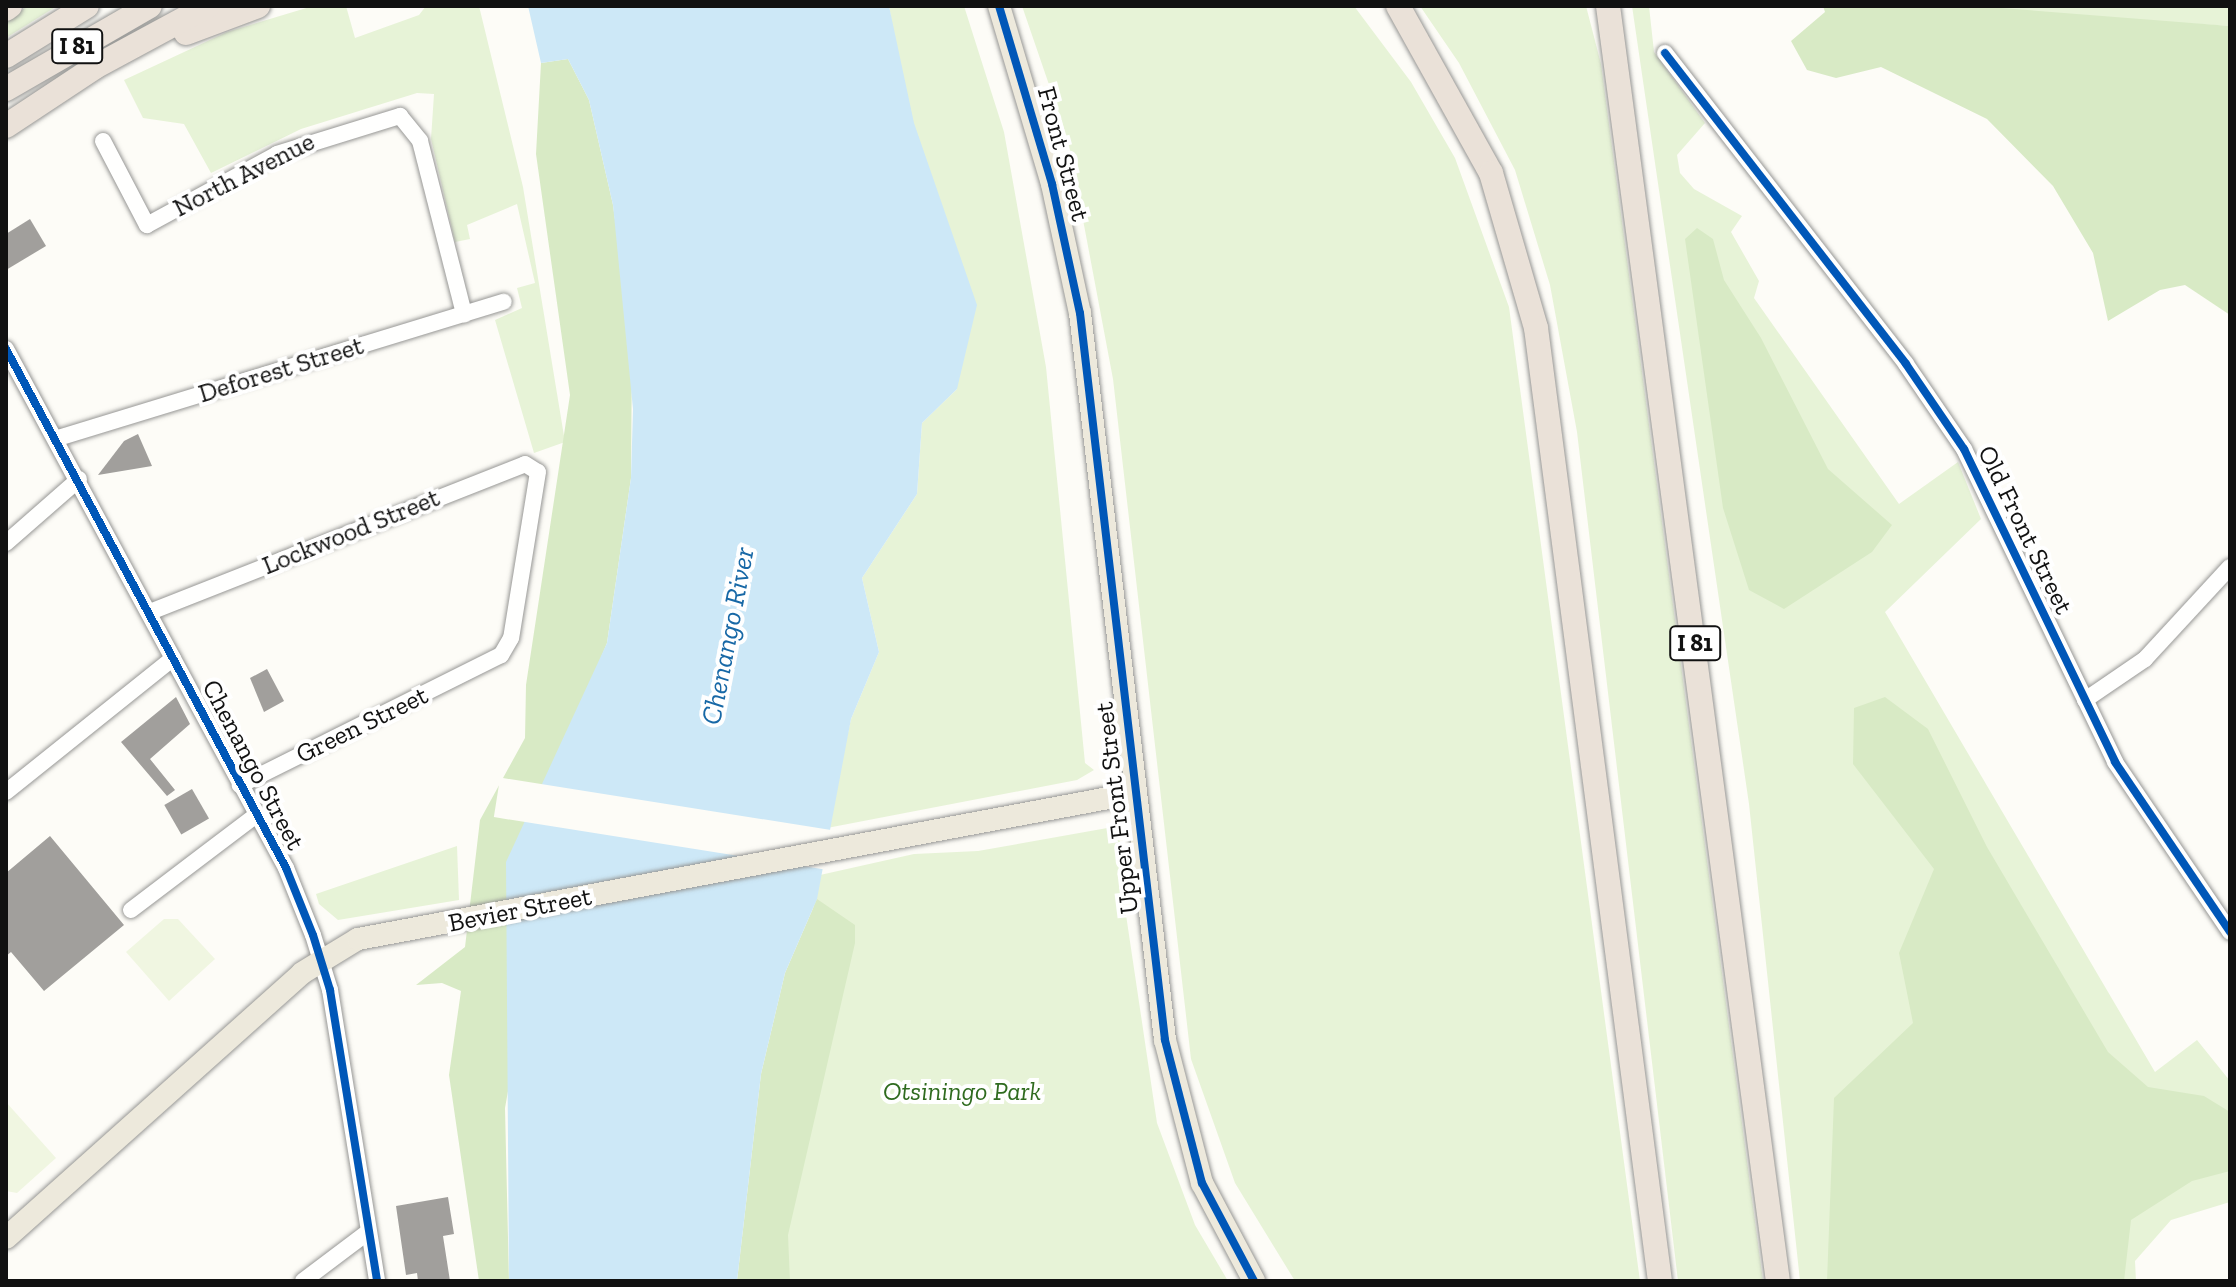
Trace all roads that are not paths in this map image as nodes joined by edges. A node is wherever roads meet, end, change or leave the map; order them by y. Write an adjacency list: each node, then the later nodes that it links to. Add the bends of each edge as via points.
1 (87, 6): 10 (highway)
2 (150, 6): 12 (highway, I 81)
3 (208, 6): 13 (highway)
4 (258, 6): 13 (highway, via 167,41)
5 (999, 6): 17 (main road, Front Street, via 1052,184)
6 (1387, 6): 11 (highway)
7 (1398, 6): 11 (highway)
8 (1608, 6): 41 (highway, I 81)
9 (1665, 53): 27 (street, Old Front Street, via 1906,364 1964,449)
10 (6, 56)
11 (1442, 78): 40 (highway, via 1501,199 1541,357)
12 (6, 89)
13 (54, 96): 14 (highway)
14 (6, 126)
15 (103, 141): 18 (street, North Avenue, via 147,225 277,154 386,115 400,116 420,141)
16 (504, 302): 18 (street, Deforest Street)
17 (1080, 313): 30 (main road, Upper Front Street)
18 (464, 314): 20 (street, Deforest Street)
19 (6, 349): 20 (street, Chenango Street)
20 (58, 438): 21 (street, Chenango Street)
21 (79, 479): 23 (street); 25 (street, Chenango Street)
22 (539, 484): 25 (street, Lockwood Street, via 538,472 525,464); 28 (street, Green Street, via 511,638 501,655)
23 (6, 543)
24 (2230, 567): 27 (street, via 2145,659)
25 (150, 612): 26 (street, Chenango Street)
26 (173, 658): 28 (street, Chenango Street); 29 (street)
27 (2085, 700): 33 (street, Old Front Street, via 2149,819)
28 (240, 785): 31 (street, Chenango Street)
29 (6, 792)
30 (1135, 793): 34 (main road, Bevier Street, via 358,939); 39 (main road, Upper Front Street, via 1165,1040 1181,1115 1202,1183)
31 (256, 815): 32 (street); 34 (street, Chenango Street, via 286,868)
32 (131, 910)
33 (2230, 932)
34 (322, 961): 35 (street, Chenango Street); 36 (main road, Bevier Street)
35 (368, 1232): 37 (street); 38 (street, Chenango Street)
36 (6, 1238)
37 (303, 1281)
38 (377, 1281)
39 (1254, 1281)
40 (1660, 1281)
41 (1778, 1281)

